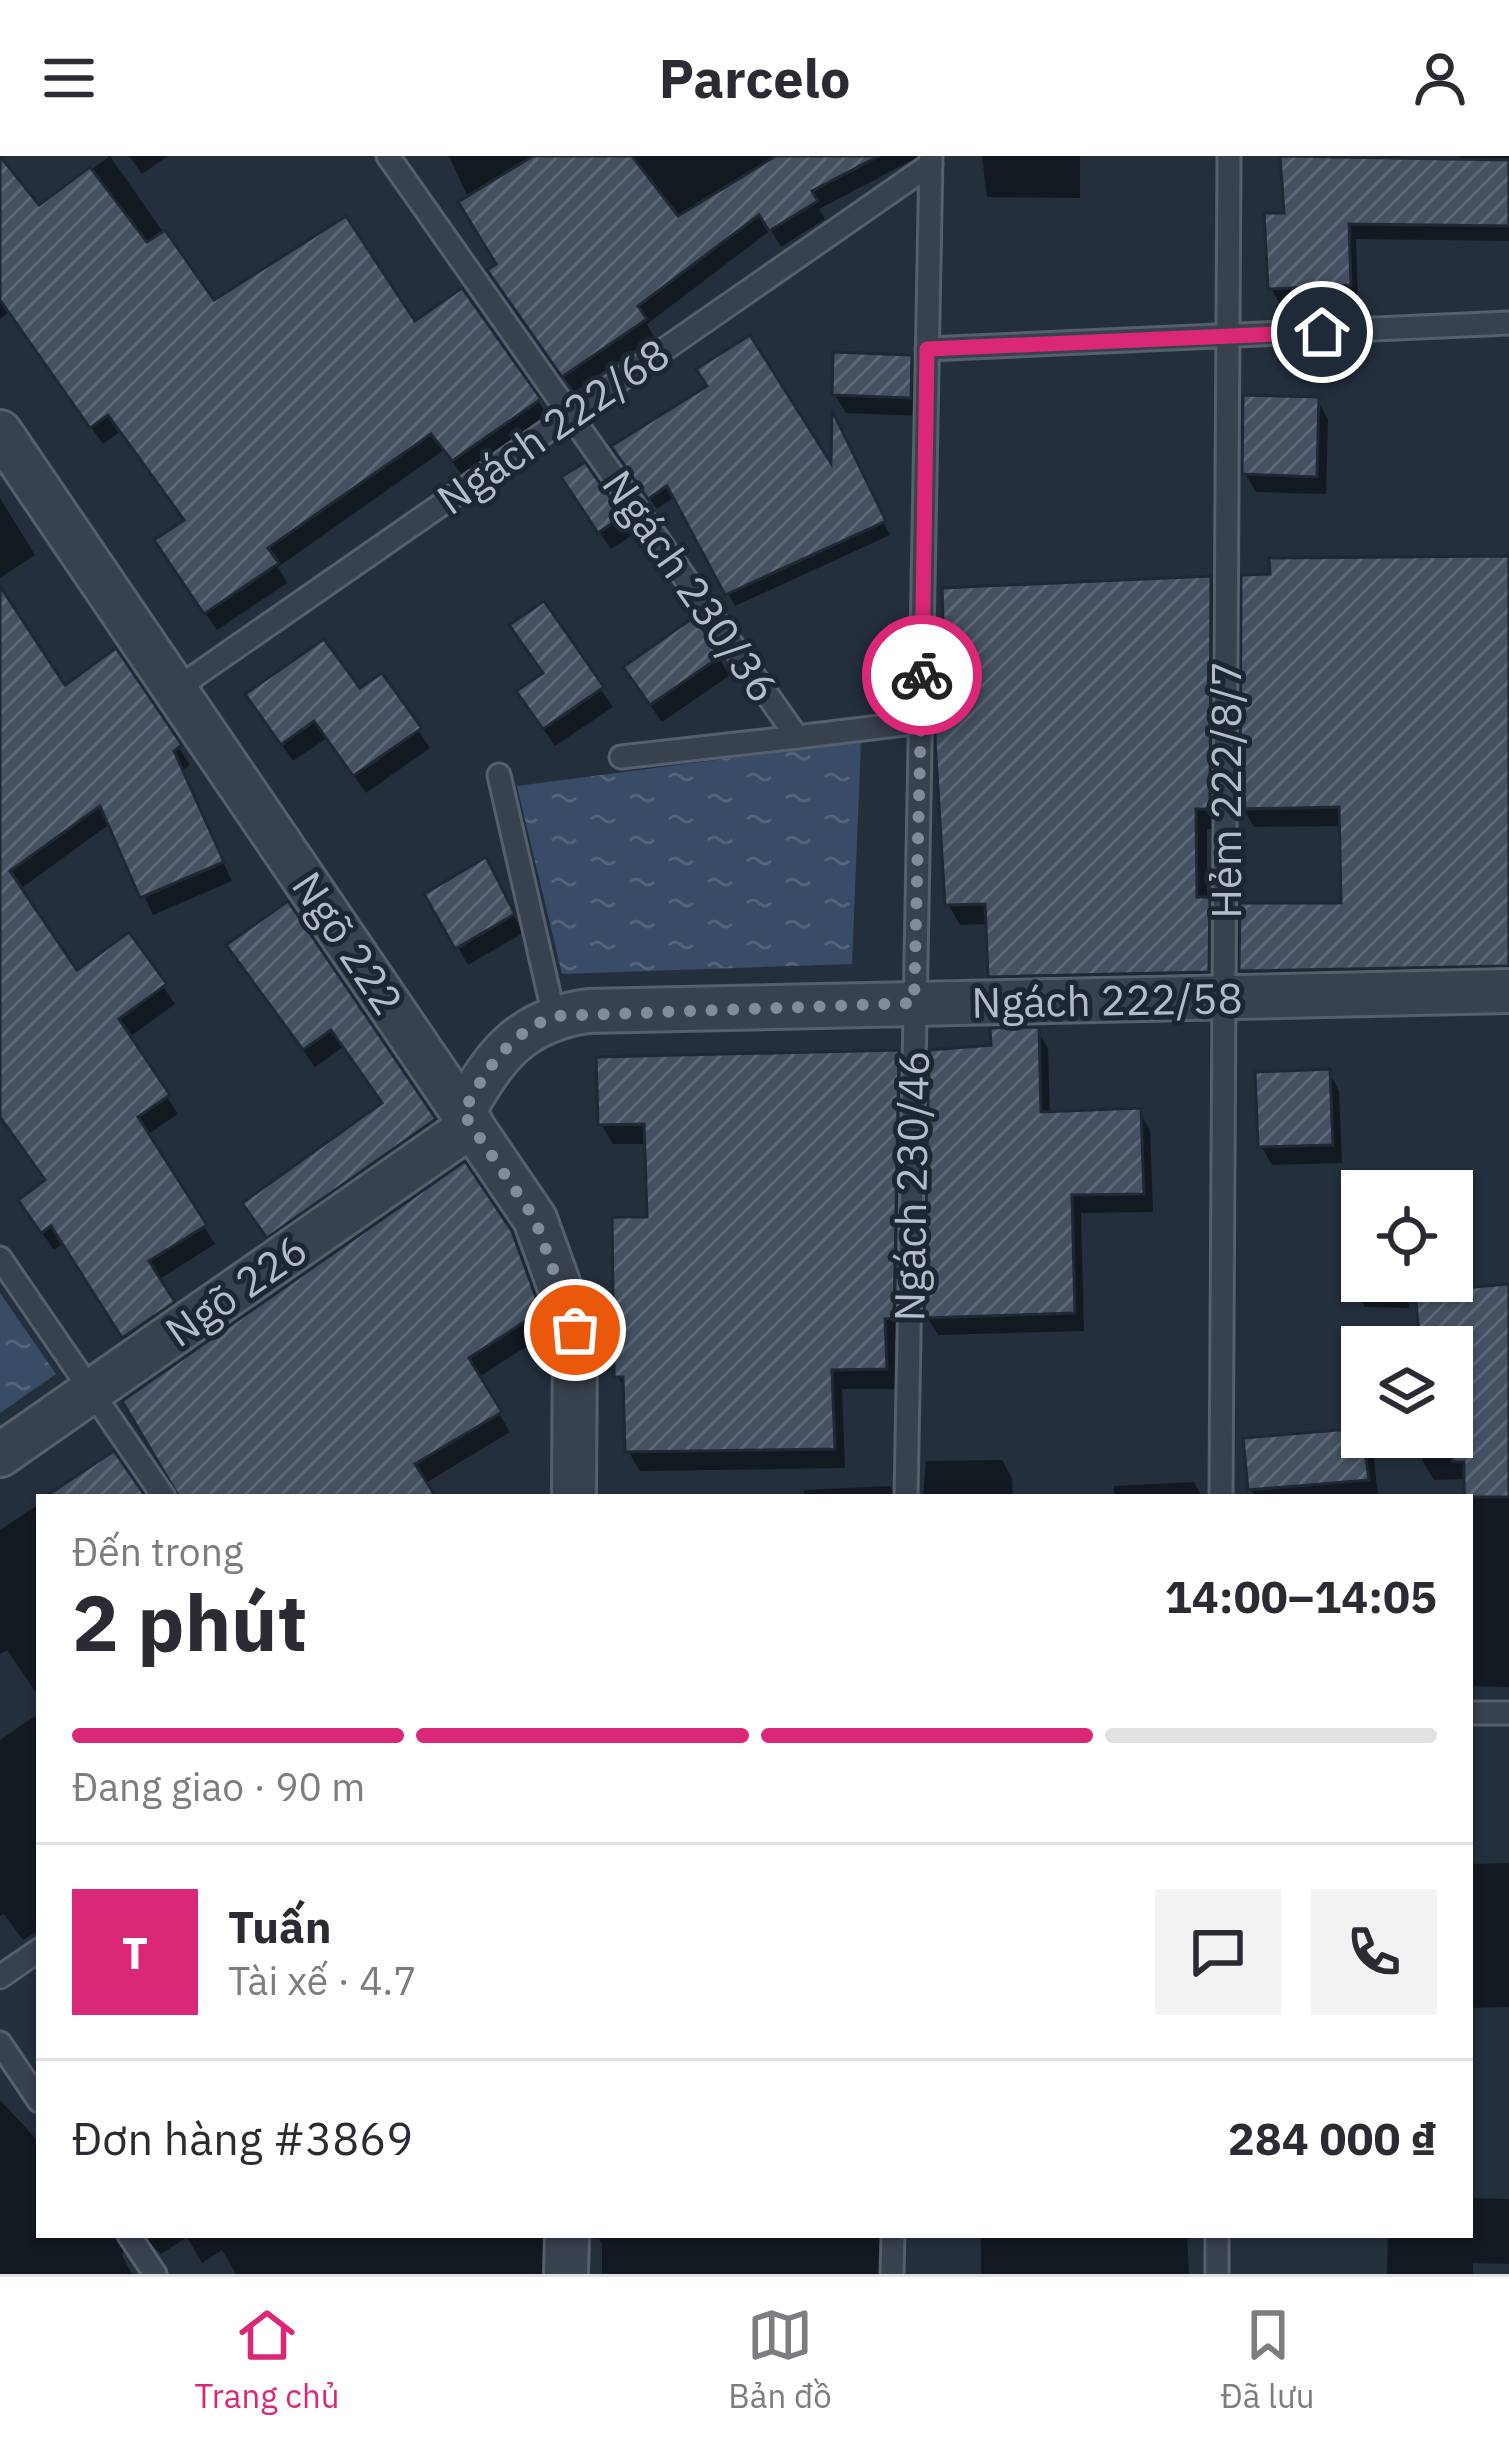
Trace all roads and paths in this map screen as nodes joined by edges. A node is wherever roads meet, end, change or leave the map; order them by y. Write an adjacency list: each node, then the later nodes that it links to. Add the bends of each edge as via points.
1 (388, 156): 7 (lane, Ngách 230/36)
2 (1229, 156): 5 (lane, Hẻm 222/8/7)
3 (931, 160): 6 (lane, Ngách 230/46); 7 (lane, Ngách 222/68)
4 (1509, 323): 5 (lane)
5 (1228, 336): 6 (lane); 15 (lane, Hẻm 222/8/7)
6 (927, 349): 10 (lane, Ngách 230/46)
7 (570, 415): 9 (lane, Ngách 222/68); 11 (lane, Ngách 230/36)
8 (0, 432): 9 (street, Ngõ 222)
9 (176, 689): 18 (street, Ngõ 222)
10 (921, 722): 11 (lane, Ngách 230/36); 16 (lane, Ngách 230/46)
11 (797, 737): 12 (lane)
12 (621, 757)
13 (499, 775): 17 (lane)
14 (1509, 991): 15 (street, Ngách 222/58)
15 (1224, 998): 16 (street, Ngách 222/58); 25 (lane, Hẻm 222/8/7)
16 (914, 1003): 17 (street, Ngách 222/58); 24 (lane, Ngách 230/46)
17 (554, 1016): 18 (street, via 504,1048)
18 (467, 1119): 20 (street, Ngõ 226); 23 (street, Ngõ 222, via 535,1219 575,1330)
19 (0, 1258): 20 (lane)
20 (92, 1391): 21 (street, Ngõ 226); 22 (lane)
21 (0, 1455)
22 (162, 1494)
23 (574, 1494)
24 (906, 1494)
25 (1221, 1494)
26 (1509, 1712): 27 (lane)
27 (1473, 1714)
28 (36, 1952): 29 (lane)
29 (0, 1977)
30 (0, 2043): 31 (lane)
31 (36, 2097)
32 (131, 2238): 36 (lane)
33 (567, 2238): 37 (street)
34 (892, 2238): 38 (lane)
35 (1217, 2238): 39 (lane)
36 (155, 2274)
37 (566, 2274)
38 (892, 2274)
39 (1217, 2274)

